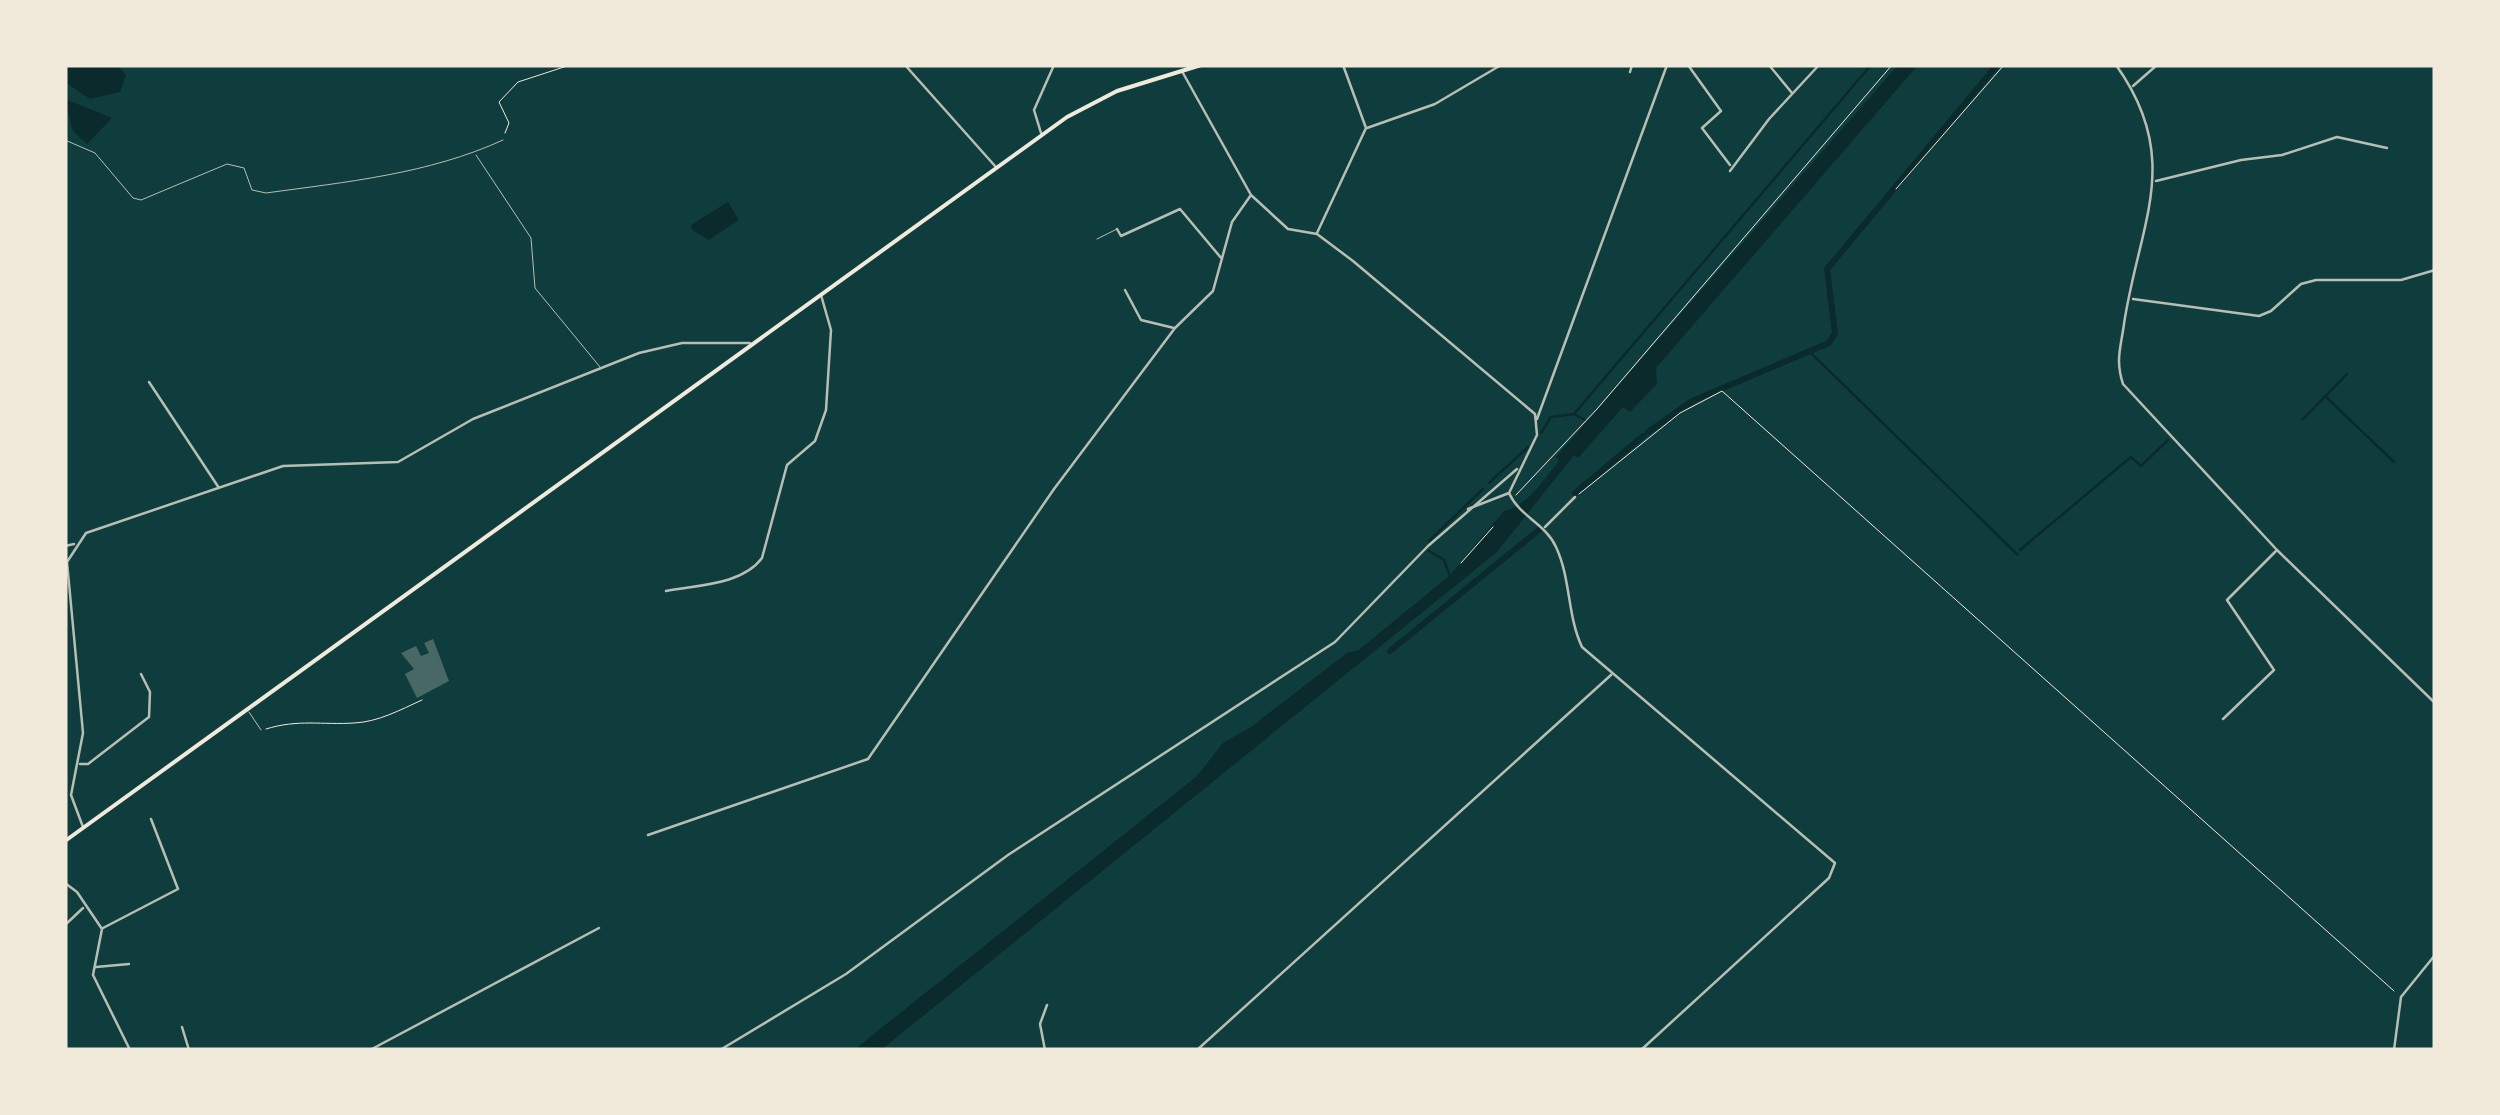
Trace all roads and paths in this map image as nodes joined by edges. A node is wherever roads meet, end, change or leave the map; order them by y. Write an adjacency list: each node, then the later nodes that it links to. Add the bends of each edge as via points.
1 (570, 65): 23 (path, via 518,82 499,102 509,123)
2 (904, 65): 26 (street)
3 (1054, 65): 21 (street, via 1034,110)
4 (1200, 65): 17 (main road)
5 (1343, 65): 20 (street)
6 (1501, 65): 20 (street, via 1435,104)
7 (1632, 65): 16 (street)
8 (1667, 65): 44 (street)
9 (1688, 65): 19 (street, via 1720,112 1702,128 1730,168)
10 (1770, 65): 19 (street)
11 (1820, 65): 19 (street)
12 (1892, 65): 49 (path)
13 (2004, 65): 28 (path)
14 (2116, 65): 18 (street)
15 (2157, 65): 18 (street)
16 (1630, 72)
17 (1183, 73): 21 (main road, via 1093,101); 29 (street)
18 (2132, 87): 27 (street, via 2144,110)
19 (1793, 94)
20 (1366, 128): 31 (street)
21 (1042, 135): 26 (main road)
22 (65, 140): 25 (lane, via 95,153 142,200 227,164 244,168 252,190 266,193 377,178)
23 (503, 140): 25 (lane)
24 (2387, 148): 27 (street, via 2337,136 2282,155)
25 (474, 153): 42 (lane, via 531,238 535,288)
26 (996, 168): 38 (main road)
27 (2154, 181): 39 (street)
28 (1896, 189)
29 (1250, 196): 31 (street, via 1288,228); 35 (street, via 1232,222)
30 (1116, 229): 32 (street); 33 (lane)
31 (1316, 234): 44 (street)
32 (1121, 236): 34 (street); 35 (street, via 1180,208)
33 (1097, 239)
34 (1126, 246)
35 (1224, 260): 40 (street, via 1214,290)
36 (2435, 270): 39 (street, via 2400,280 2300,284 2260,316)
37 (1125, 290): 40 (street, via 1141,320)
38 (820, 294): 41 (main road); 57 (street, via 831,330 826,410 815,441 788,465 762,558 741,575)
39 (2130, 297): 55 (street, via 2116,354 2123,384)
40 (1175, 328): 68 (street, via 1054,489 868,759)
41 (751, 344): 42 (street, via 682,343); 62 (main road)
42 (600, 367): 46 (street, via 473,419 398,462 283,466)
43 (149, 382): 46 (street)
44 (1537, 420): 45 (street, via 1531,450)
45 (1517, 470): 47 (street); 50 (street)
46 (219, 489): 53 (street, via 109,522)
47 (1509, 493): 49 (street); 50 (street)
48 (1575, 497): 52 (street); 78 (path, via 1680,413 1722,391)
49 (1512, 499): 52 (street)
50 (1468, 509): 84 (street, via 1335,642 1008,855 846,974)
51 (1493, 528): 56 (path)
52 (1544, 528): 59 (street, via 1559,552 1582,648)
53 (75, 543): 54 (street); 65 (street, via 67,562 83,733)
54 (65, 546)
55 (2276, 550): 61 (street); 63 (street, via 2228,600 2274,670)
56 (1462, 563)
57 (666, 591)
58 (142, 674): 65 (street, via 150,692 148,718)
59 (1612, 674): 86 (street); 87 (street, via 1834,863 1829,878)
60 (422, 700): 64 (path, via 367,721 289,722)
61 (2435, 703)
62 (248, 709): 64 (lane); 67 (main road)
63 (2223, 719)
64 (261, 730)
65 (79, 764): 67 (street, via 71,795)
66 (151, 819): 74 (street, via 178,889)
67 (83, 828): 69 (main road)
68 (648, 835)
69 (65, 841)
70 (65, 883): 71 (street)
71 (84, 907): 72 (street); 74 (street)
72 (65, 924)
73 (599, 928): 83 (street)
74 (102, 929): 77 (street)
75 (2435, 955): 78 (street)
76 (129, 964): 77 (street)
77 (94, 967): 81 (street)
78 (2400, 997): 88 (street)
79 (1046, 1005): 85 (street, via 1040,1024)
80 (182, 1027): 82 (street)
81 (130, 1050)
82 (190, 1050)
83 (370, 1050)
84 (720, 1050)
85 (1045, 1050)
86 (1197, 1050)
87 (1641, 1050)
88 (2394, 1050)

